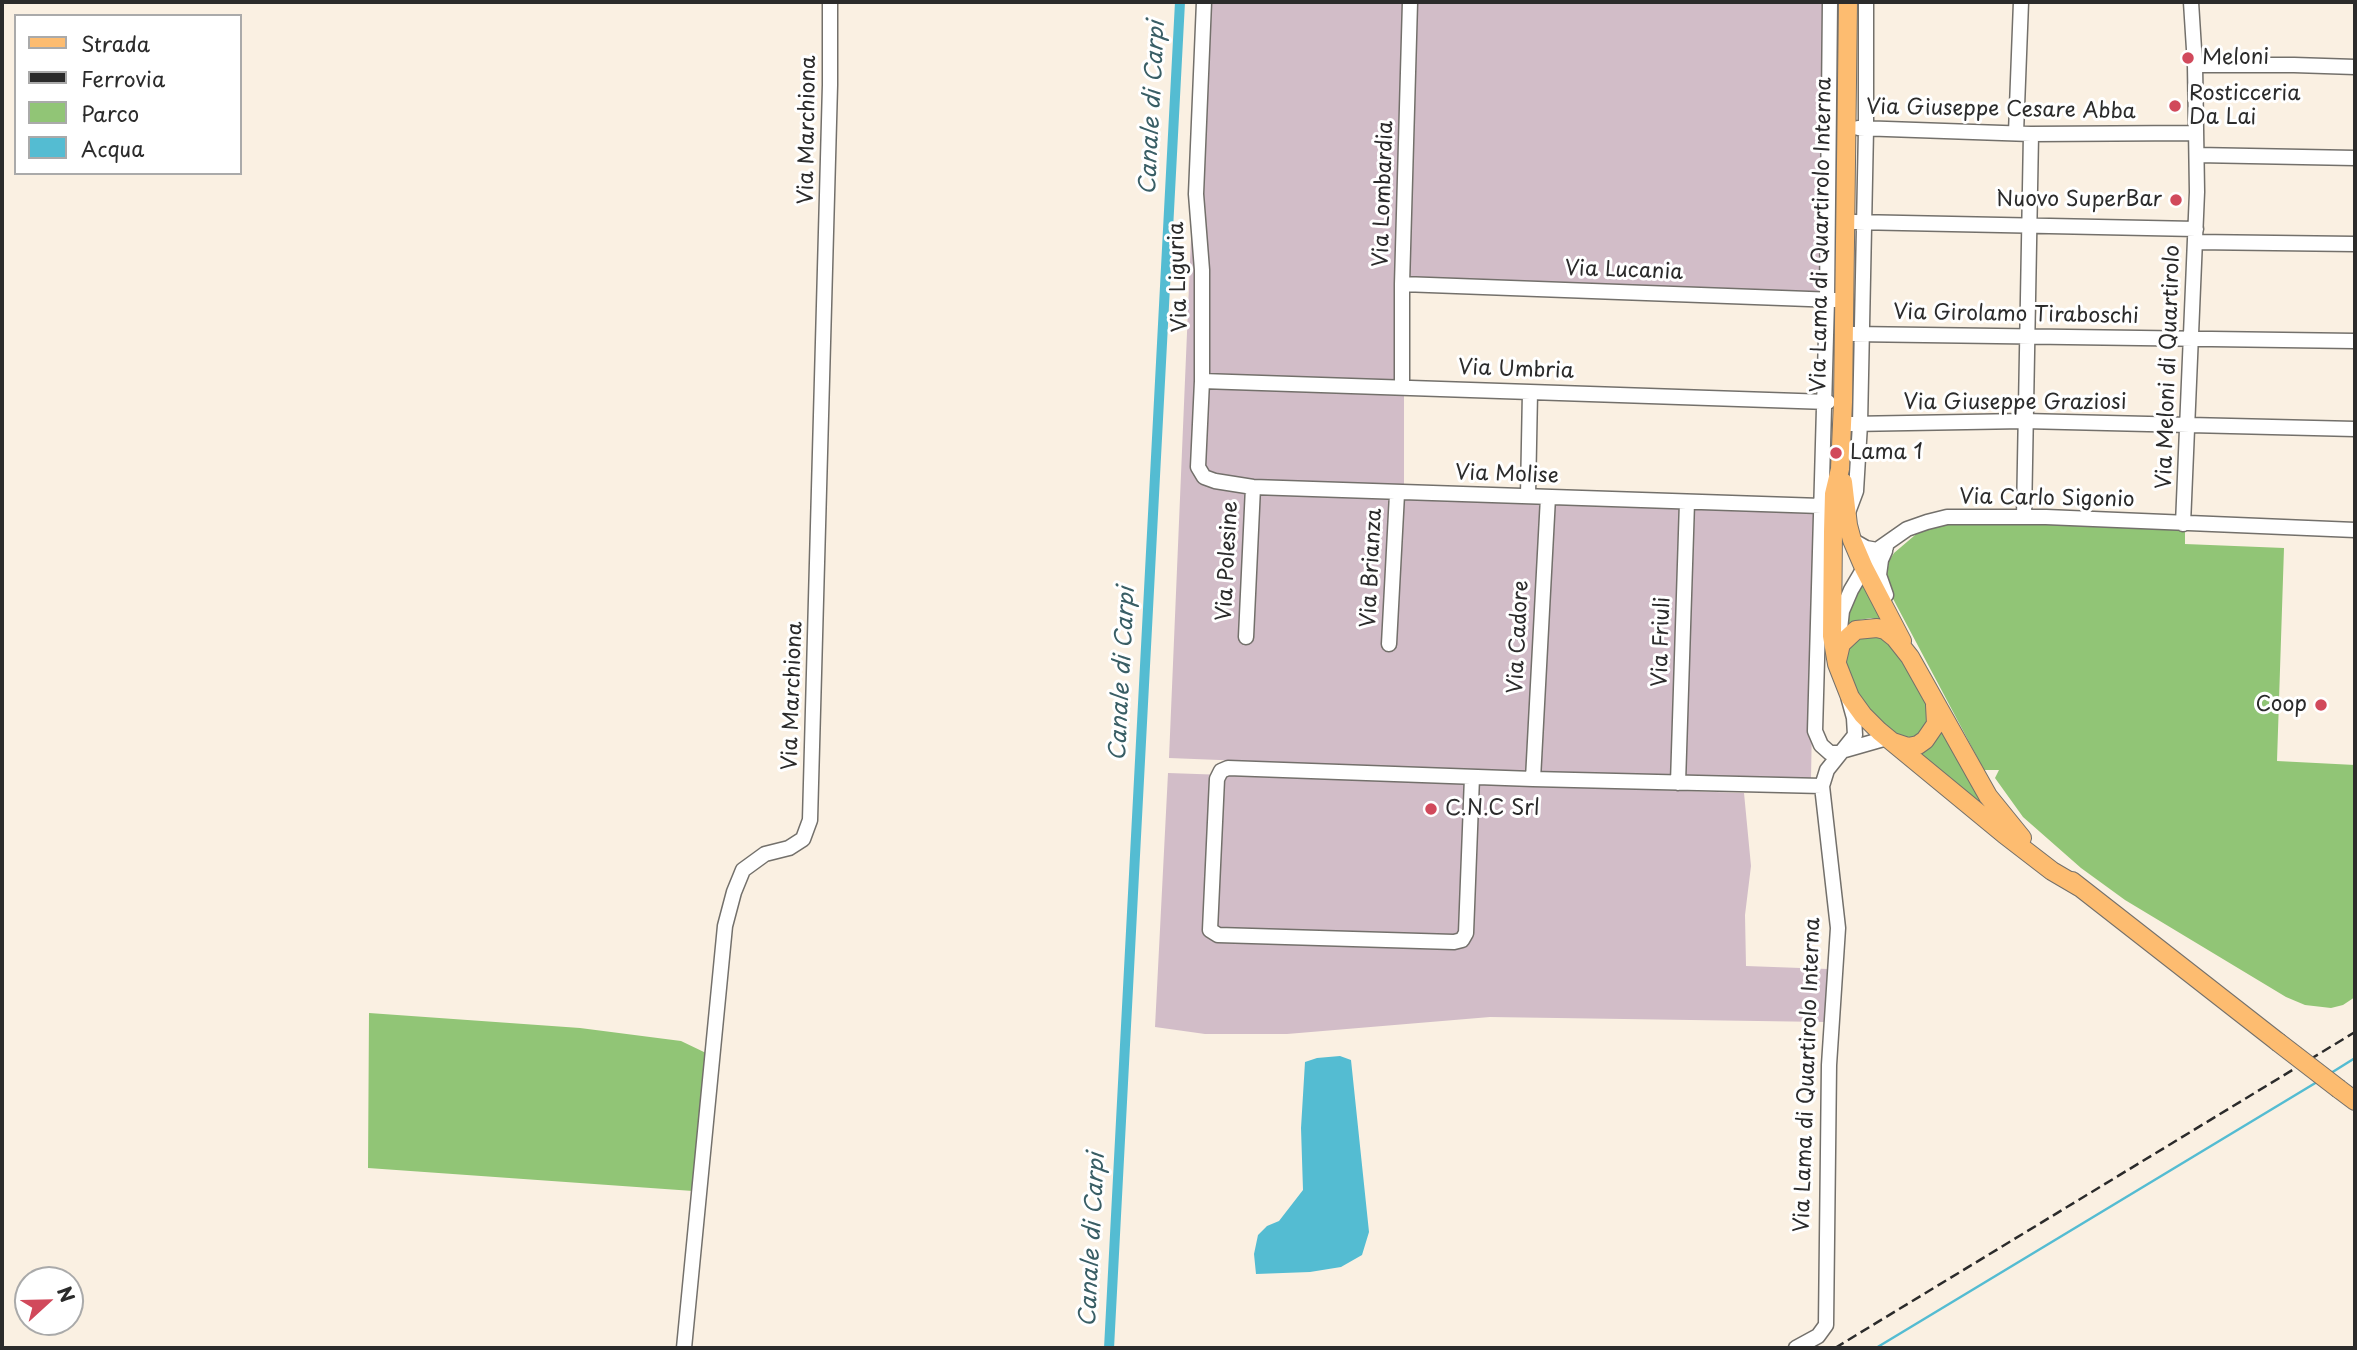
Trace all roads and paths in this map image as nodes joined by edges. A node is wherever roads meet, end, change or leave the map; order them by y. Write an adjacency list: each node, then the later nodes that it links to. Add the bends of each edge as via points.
1 (830, 2): 64 (street, Via Marchiona, via 810,820 803,839 765,854 743,870 725,926)
2 (1204, 2): 27 (street, Via Liguria, via 1196,194 1202,270)
3 (1410, 2): 21 (street, Via Lombardia)
4 (1830, 2): 22 (street)
5 (1848, 2): 11 (main road, Via Lama di Quartirolo Interna)
6 (1866, 2): 12 (street)
7 (2021, 2): 13 (street)
8 (2191, 2): 9 (street, Via Meloni di Quartirolo)
9 (2195, 65): 10 (street); 14 (street, Via Meloni di Quartirolo)
10 (2355, 68)
11 (1846, 128): 12 (street, Via Giuseppe Cesare Abba); 17 (main road, Via Lama di Quartirolo Interna)
12 (1866, 129): 13 (street, Via Giuseppe Cesare Abba); 17 (street)
13 (2023, 133): 14 (street, Via Giuseppe Cesare Abba); 18 (street)
14 (2196, 133): 15 (street, Via Meloni di Quartirolo)
15 (2197, 155): 16 (street); 19 (street, Via Meloni di Quartirolo)
16 (2355, 158)
17 (1854, 222): 18 (street); 22 (main road, Via Lama di Quartirolo Interna); 23 (street)
18 (2029, 224): 19 (street); 24 (street)
19 (2196, 236): 20 (street); 25 (street, Via Meloni di Quartirolo)
20 (2355, 244)
21 (1402, 284): 22 (street, Via Lucania); 28 (street, Via Lombardia)
22 (1836, 300): 23 (main road, Via Lama di Quartirolo Interna); 30 (street)
23 (1853, 334): 24 (street, Via Girolamo Tiraboschi); 32 (main road, Via Lama di Quartirolo Interna)
24 (2026, 336): 25 (street, Via Girolamo Tiraboschi); 31 (street)
25 (2192, 338): 26 (street, Via Girolamo Tiraboschi); 33 (street, Via Meloni di Quartirolo)
26 (2355, 341)
27 (1202, 382): 28 (street, Via Umbria); 35 (street, Via Liguria)
28 (1402, 387): 29 (street, Via Umbria)
29 (1530, 392): 30 (street, Via Umbria); 39 (street)
30 (1826, 402): 42 (street)
31 (2024, 421): 32 (street, Via Giuseppe Graziosi); 33 (street, Via Giuseppe Graziosi); 44 (street)
32 (1851, 424): 36 (main road, Via Lama di Quartirolo Interna); 43 (street, via 1856,491)
33 (2188, 425): 34 (street, Via Giuseppe Graziosi); 45 (street, Via Meloni di Quartirolo)
34 (2355, 429)
35 (1198, 467): 37 (street, Via Molise, via 1204,477)
36 (1840, 469): 43 (main road, Via Lama di Quartirolo Interna); 53 (main road, Via Lama di Quartirolo Interna, via 1833,531 1832,636)
37 (1253, 488): 38 (street, Via Molise); 50 (street, Via Polesine)
38 (1397, 494): 39 (street, Via Molise); 51 (street, Via Brianza)
39 (1528, 495): 40 (street, Via Molise)
40 (1548, 497): 41 (street, Via Molise); 59 (street, Via Cadore)
41 (1687, 502): 42 (street, Via Molise); 60 (street, Via Friuli)
42 (1821, 506): 57 (street, via 1815,731 1830,753)
43 (1847, 516): 48 (main road, Via Lama di Quartirolo Interna)
44 (2024, 517): 45 (street, Via Carlo Sigonio); 47 (street, Via Carlo Sigonio, via 1947,517 1907,529)
45 (2183, 524): 46 (street, Via Carlo Sigonio)
46 (2355, 530)
47 (1894, 539): 48 (street, via 1875,550); 49 (street); 52 (street, via 1881,560 1880,584)
48 (1852, 540): 49 (main road, Via Lama di Quartirolo Interna)
49 (1864, 568): 52 (main road, Via Lama di Quartirolo Interna); 53 (street, via 1842,611)
50 (1246, 637)
51 (1389, 644)
52 (1908, 652): 53 (main road, via 1891,635 1872,627 1847,636); 55 (main road)
53 (1837, 661): 54 (main road)
54 (1846, 690): 56 (main road); 57 (street, via 1856,729)
55 (1932, 699): 56 (main road, via 1937,721 1927,738 1908,747); 62 (main road, via 2008,822 2031,848)
56 (1888, 739): 57 (street); 62 (main road, via 2004,834)
57 (1841, 752): 61 (street)
58 (1472, 777): 58 (street, via 1221,771 1210,930 1218,934 1462,940 1466,933); 59 (street)
59 (1532, 779): 60 (street)
60 (1678, 783): 61 (street)
61 (1822, 786): 65 (street, Via Lama di Quartirolo Interna, via 1838,928 1829,1065 1826,1325 1818,1336)
62 (2081, 888): 63 (main road, bridge)
63 (2355, 1101)
64 (684, 1348)
65 (1796, 1348)

